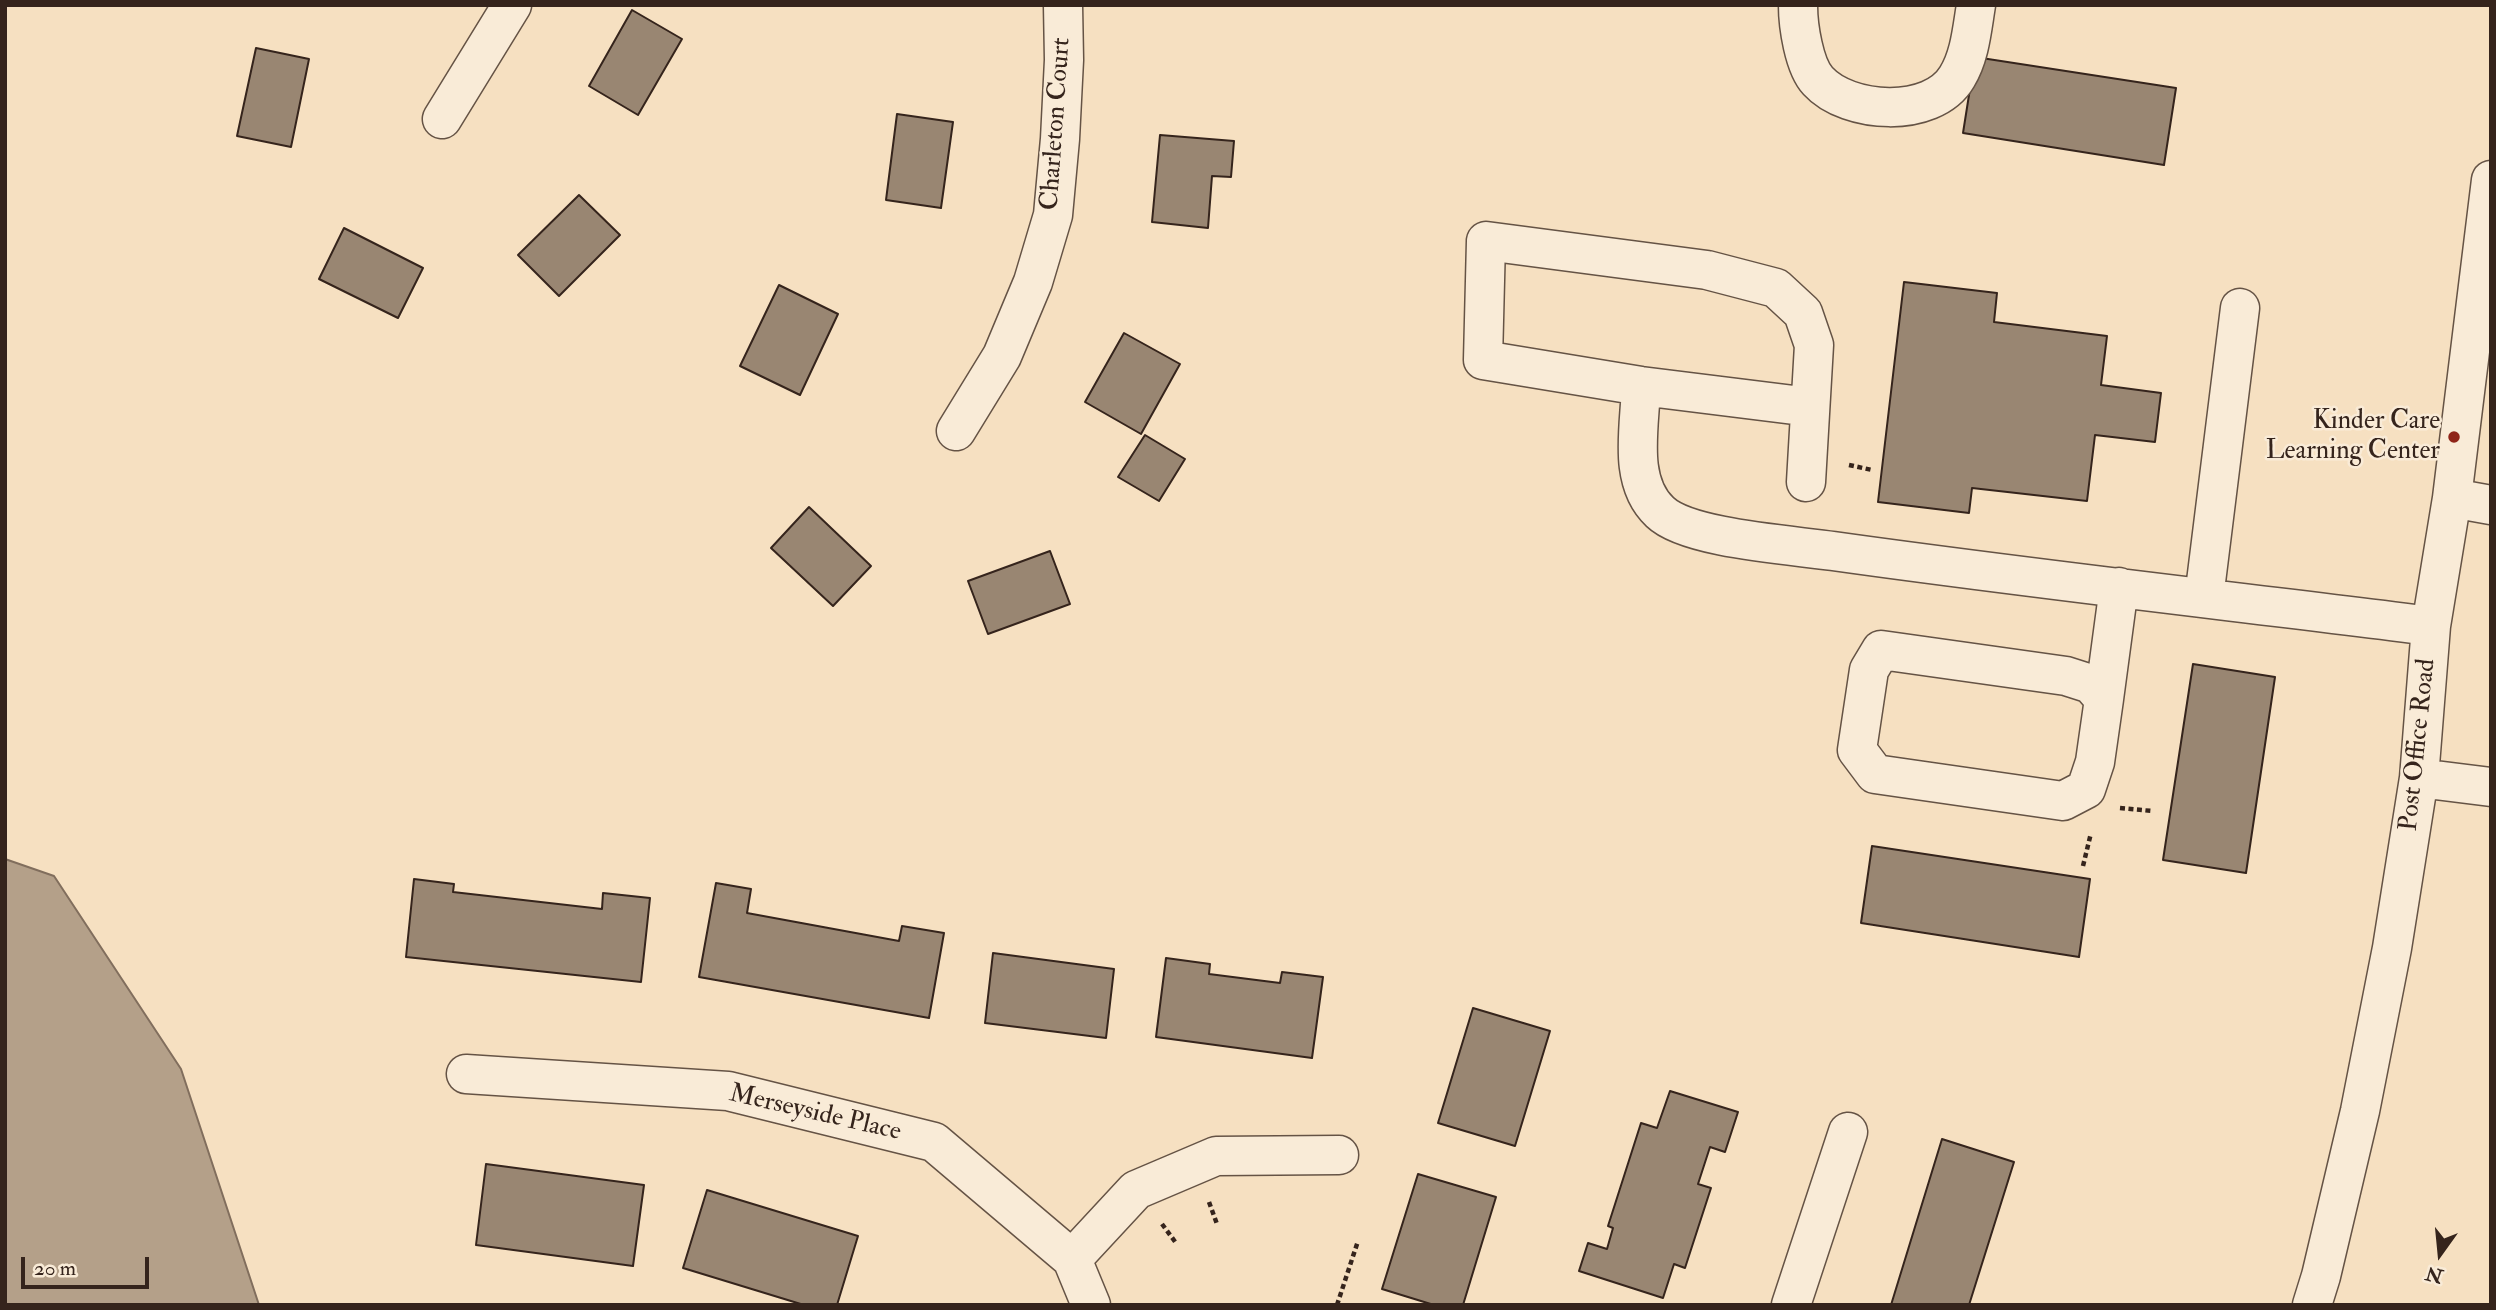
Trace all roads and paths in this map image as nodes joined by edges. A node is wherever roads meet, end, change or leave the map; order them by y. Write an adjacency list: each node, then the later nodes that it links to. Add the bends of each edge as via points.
1 (512, 5): 5 (street)
2 (1063, 5): 10 (street, Charleton Court, via 1063,86 1053,215 1033,282 1002,355)
3 (1798, 5): 4 (street, via 1805,52 1817,80 1840,97 1890,108 1915,105 1940,94 1956,80 1972,34)
4 (1976, 5)
5 (442, 119)
6 (2491, 180): 12 (street, Post Office Road)
7 (2240, 309): 15 (street)
8 (1641, 386): 9 (street); 9 (street, via 1483,360 1486,241 1707,270 1776,288 1804,313 1814,345); 14 (street, via 1638,465 1645,494 1676,524 1876,557)
9 (1810, 407): 11 (street)
10 (956, 431)
11 (1806, 482)
12 (2452, 498): 13 (street); 16 (street, Post Office Road)
13 (2491, 505)
14 (2119, 587): 15 (street); 17 (street)
15 (2204, 598): 16 (street)
16 (2431, 626): 18 (street, Post Office Road)
17 (2104, 699): 17 (street, via 2087,789 2063,801 1875,774 1857,750 1869,670 1881,650 2066,676 2091,684)
18 (2419, 778): 19 (street); 28 (street, Post Office Road, via 2360,1111)
19 (2491, 787)
20 (466, 1074): 24 (street, Merseyside Place, via 728,1091 934,1142)
21 (1848, 1132): 27 (street)
22 (1339, 1156): 24 (street, via 1216,1156 1136,1189)
23 (1358, 1241): 26 (path)
24 (1072, 1259): 25 (street, Merseyside Place)
25 (1091, 1305)
26 (1337, 1305)
27 (1791, 1305)
28 (2312, 1305)

